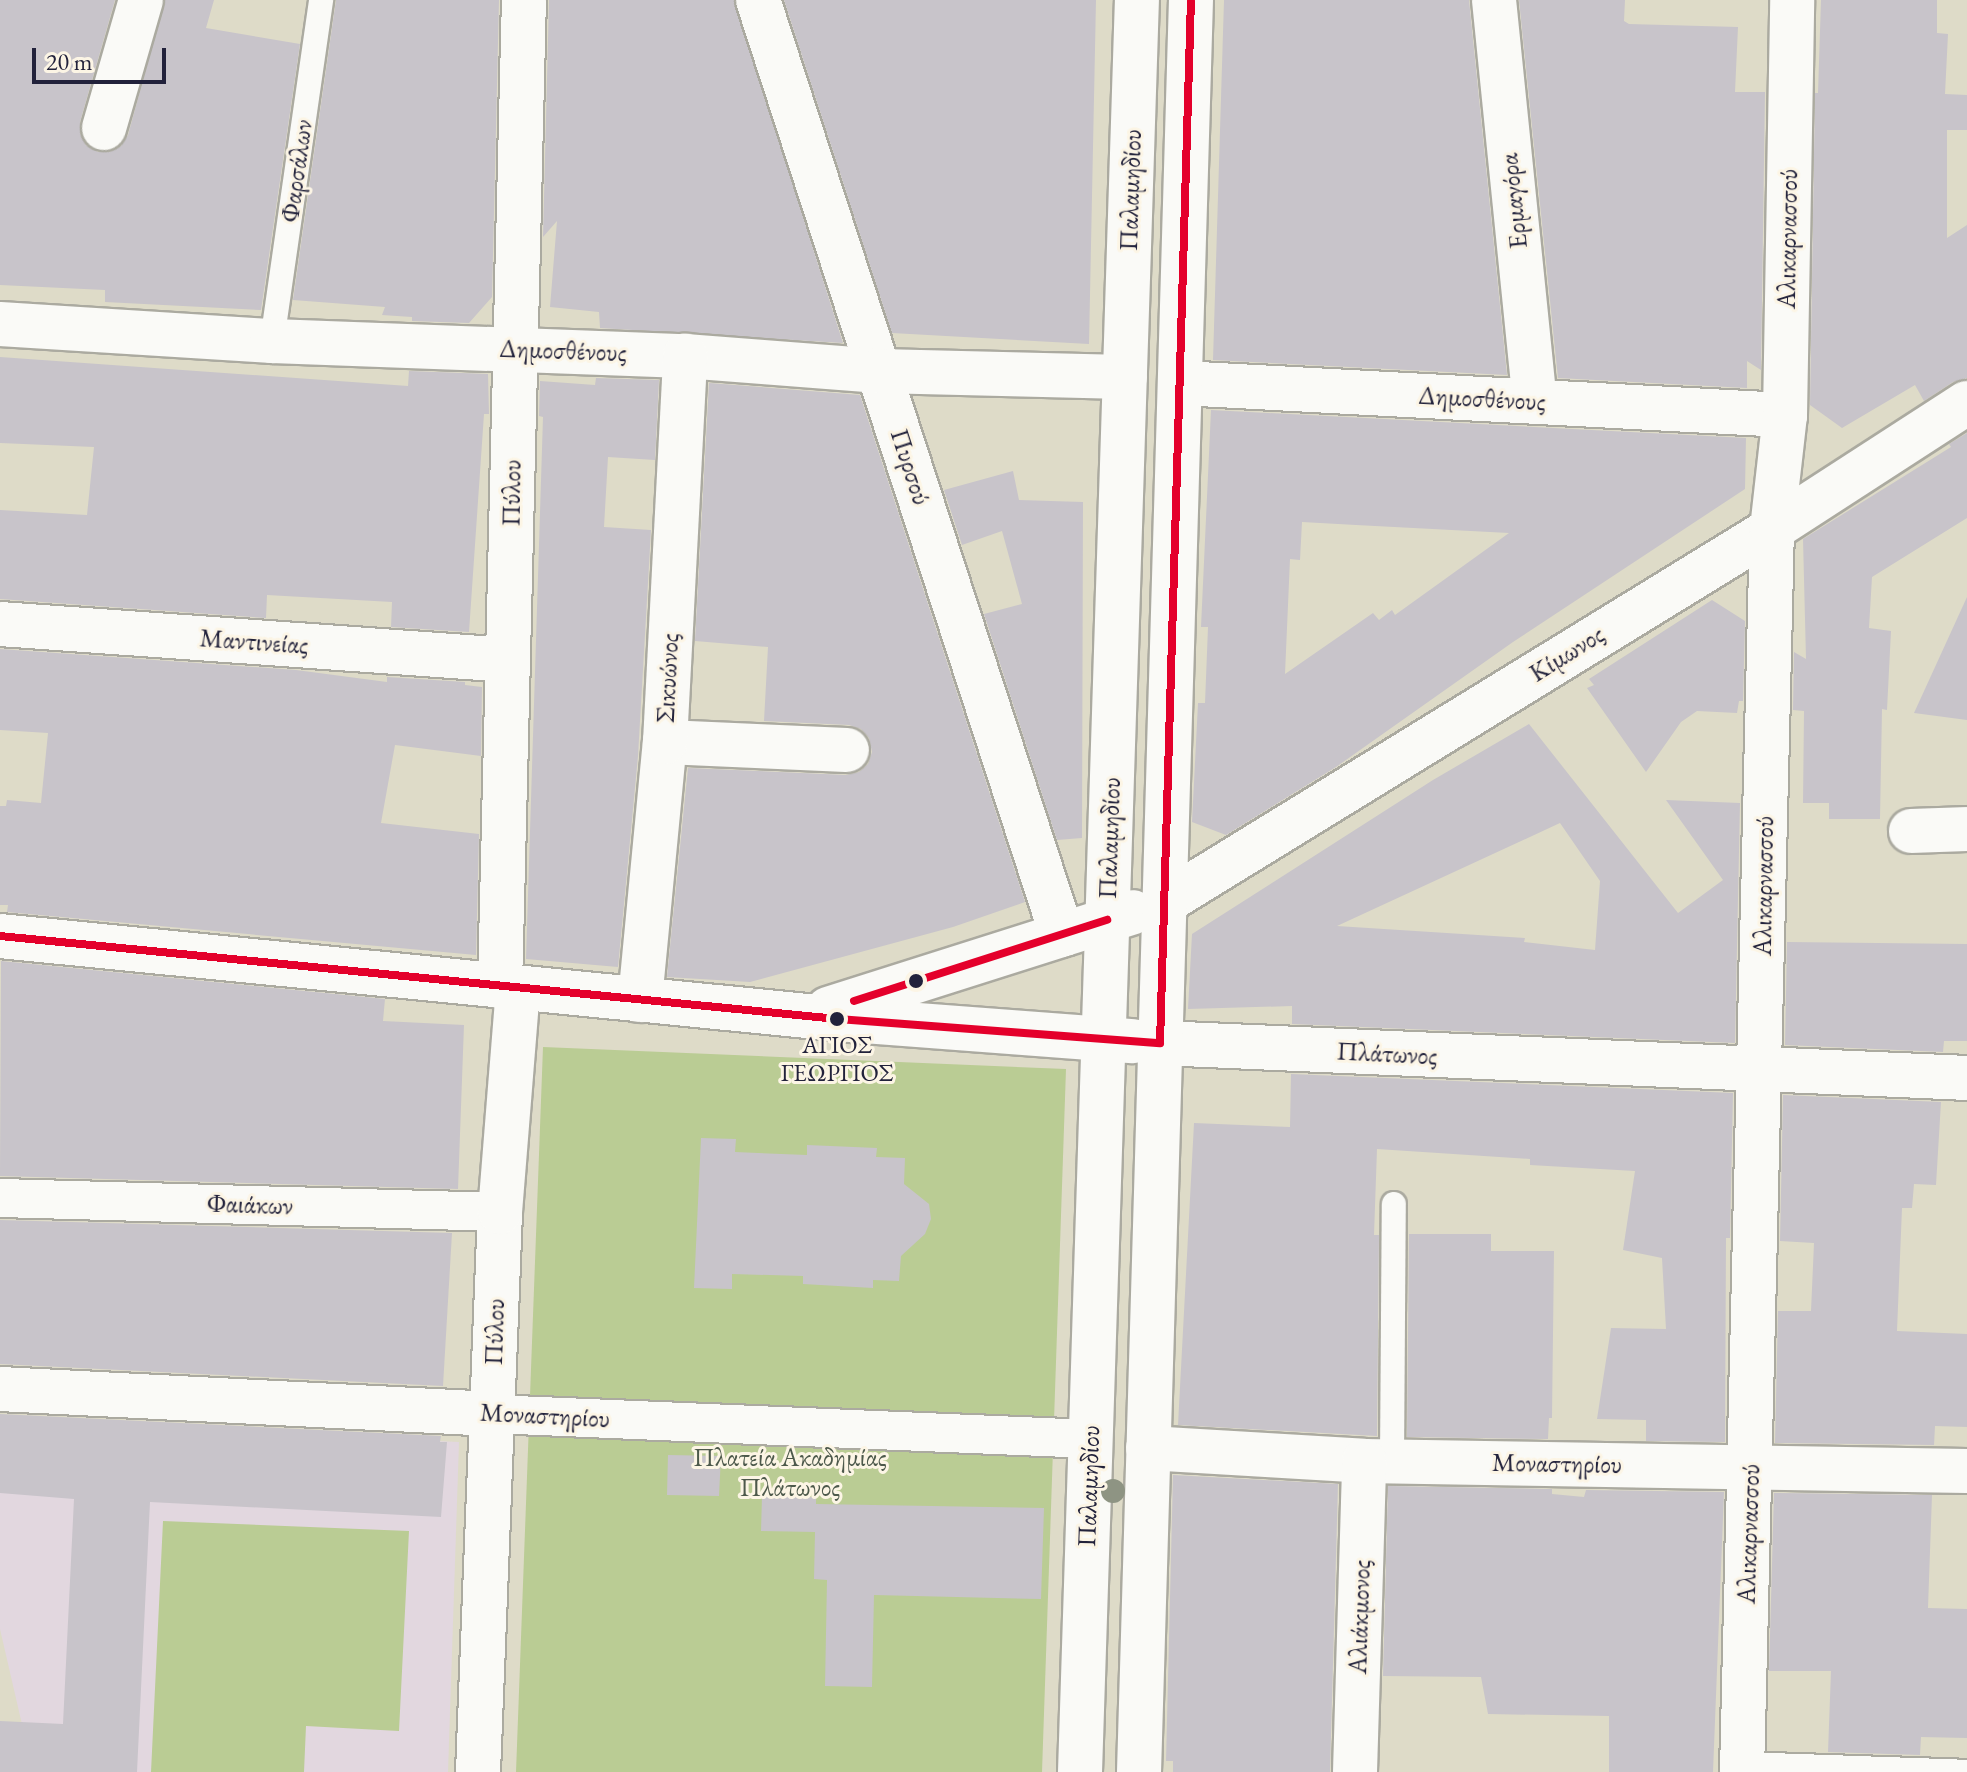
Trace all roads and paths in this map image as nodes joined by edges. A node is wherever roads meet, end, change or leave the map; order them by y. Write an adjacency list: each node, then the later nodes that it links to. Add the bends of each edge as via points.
1 (141, 0): 9 (street)
2 (321, 0): 11 (lane, Φαρσάλων)
3 (524, 0): 12 (street, Πύλου)
4 (758, 0): 14 (street, Πυρσού)
5 (1137, 0): 15 (street, Παλαμηδίου)
6 (1191, 0): 16 (street, Παλαμηδίου)
7 (1494, 0): 17 (street, Ερμαγόρα)
8 (1792, 0): 19 (street, Αλικαρνασσού)
9 (104, 128)
10 (0, 324): 11 (street, Δημοσθένους)
11 (272, 341): 12 (street, Δημοσθένους)
12 (515, 349): 13 (street, Δημοσθένους); 22 (street, Πύλου)
13 (685, 356): 14 (street, Δημοσθένους); 23 (street, Σικυώνος)
14 (879, 371): 15 (street, Δημοσθένους); 29 (street, Πυρσού)
15 (1125, 377): 28 (street, Παλαμηδίου)
16 (1180, 383): 17 (street, Δημοσθένους); 27 (street, Παλαμηδίου)
17 (1535, 401): 19 (street, Δημοσθένους)
18 (1967, 403): 20 (street, Κίμωνος)
19 (1785, 415): 20 (street, Αλικαρνασσού)
20 (1772, 529): 27 (street, Κίμωνος); 36 (street, Αλικαρνασσού)
21 (0, 624): 22 (street, Μαντινείας)
22 (508, 660): 31 (street, Πύλου)
23 (665, 742): 24 (street); 32 (street, Σικυώνος)
24 (847, 750)
25 (1967, 829): 26 (street)
26 (1911, 831)
27 (1165, 902): 28 (street, Πλάτωνος); 35 (street, Παλαμηδίου)
28 (1107, 920): 29 (street, Πλάτωνος); 34 (street, Παλαμηδίου)
29 (1062, 935): 33 (street, Πλάτωνος)
30 (0, 936): 31 (street, Πλάτωνος)
31 (509, 987): 32 (street, Πλάτωνος); 40 (street, Πύλου)
32 (640, 1000): 33 (street, Πλάτωνος)
33 (807, 1016): 34 (street, Πλάτωνος)
34 (1104, 1039): 35 (street, Πλάτωνος); 43 (street, Παλαμηδίου)
35 (1160, 1043): 36 (street, Πλάτωνος); 44 (street, Παλαμηδίου)
36 (1760, 1072): 37 (street, Πλάτωνος); 46 (street, Αλικαρνασσού)
37 (1967, 1078)
38 (0, 1198): 40 (street, Φαιάκων)
39 (1394, 1204): 45 (lane, Αλιάκμονος)
40 (500, 1212): 42 (street, Πύλου)
41 (0, 1389): 42 (street, Μοναστηρίου)
42 (492, 1414): 43 (street, Μοναστηρίου); 49 (street, Πύλου)
43 (1091, 1439): 50 (street, Παλαμηδίου)
44 (1148, 1448): 45 (street, Μοναστηρίου); 51 (street, Παλαμηδίου)
45 (1378, 1461): 46 (street, Μοναστηρίου); 52 (street, Αλιάκμονος)
46 (1751, 1468): 47 (street, Μοναστηρίου); 48 (street, Αλικαρνασσού)
47 (1967, 1471)
48 (1742, 1768): 53 (lane)
49 (478, 1772)
50 (1080, 1772)
51 (1139, 1772)
52 (1355, 1772)
53 (1967, 1772)

